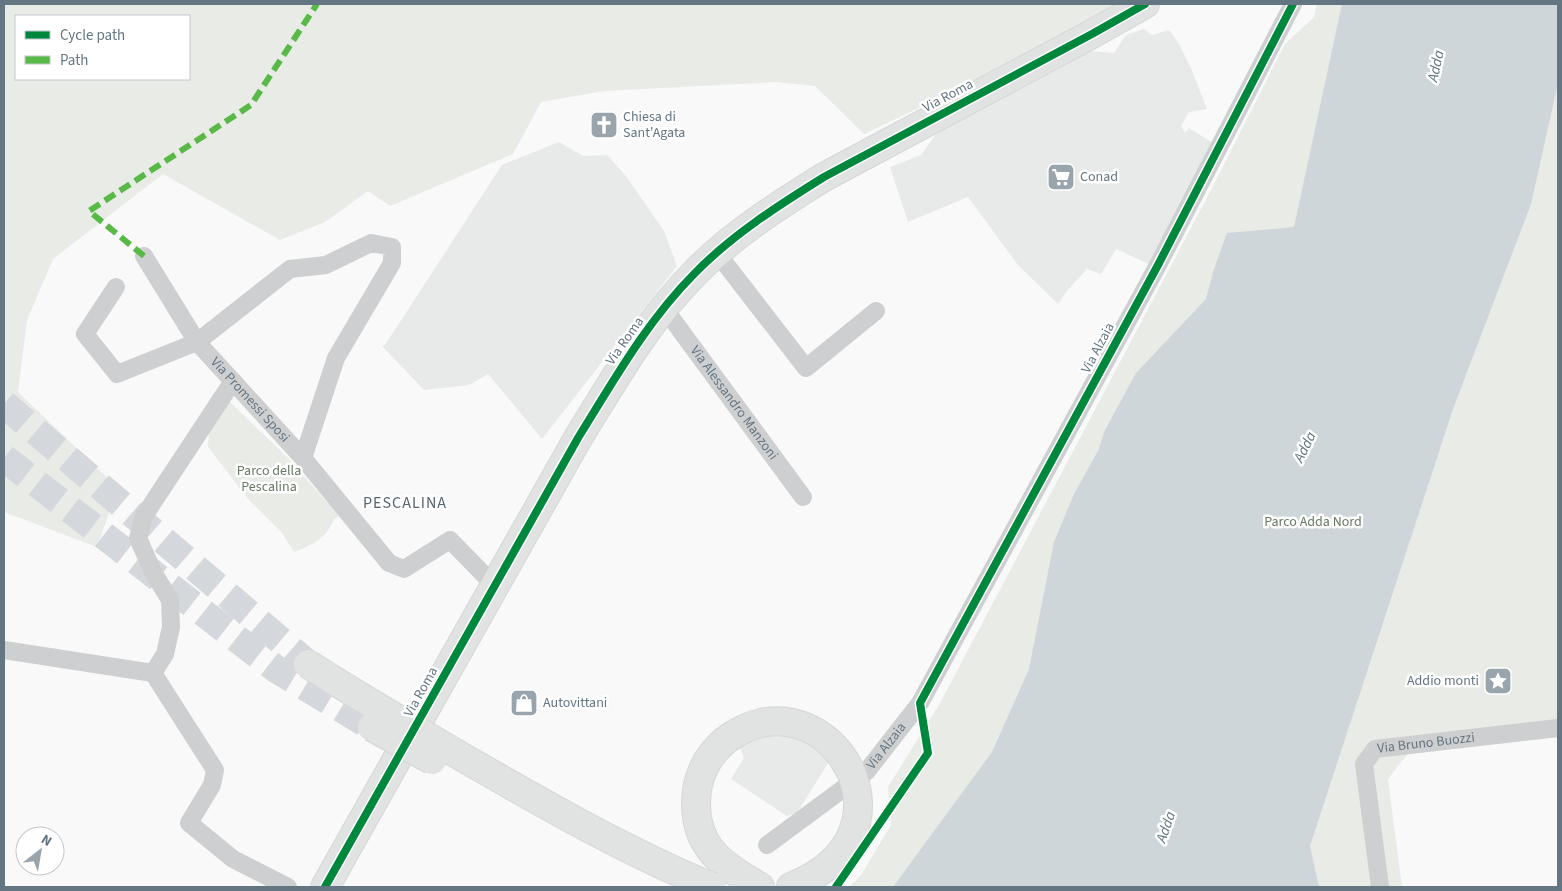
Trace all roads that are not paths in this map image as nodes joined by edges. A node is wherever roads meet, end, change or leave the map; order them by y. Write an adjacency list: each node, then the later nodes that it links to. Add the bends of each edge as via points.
1 (1145, 4): 3 (main road, Via Roma, via 824,177 764,216)
2 (1294, 4): 18 (street, Via Alzaia, via 1158,265 920,703 867,771)
3 (717, 253): 6 (main road, Via Roma); 7 (street, via 806,368)
4 (144, 256): 8 (street, Via Promessi Sposi)
5 (116, 287): 8 (street, via 85,334 117,374)
6 (664, 308): 11 (street, Via Alessandro Manzoni); 12 (main road, Via Roma, via 608,388)
7 (876, 311)
8 (197, 342): 9 (street, Via Promessi Sposi); 10 (street, via 290,268 326,265 371,243 392,247 392,263 336,358)
9 (233, 381): 10 (street, Via Promessi Sposi); 15 (street, via 142,523 138,538 170,600 172,627 165,654)
10 (303, 458): 12 (street, Via Promessi Sposi, via 388,563 404,569 450,540)
11 (803, 497)
12 (495, 586): 21 (main road, Via Roma)
13 (4, 650): 15 (street)
14 (308, 664): 23 (main road, bridge, via 534,799 621,846)
15 (153, 673): 20 (street, via 216,770 212,784 189,824 232,859)
16 (372, 726): 22 (main road, bridge, via 609,858)
17 (1558, 728): 25 (street, Via Bruno Buozzi, via 1375,749 1364,764)
18 (767, 845)
19 (801, 882): 24 (main road, bridge, via 824,869 845,847 856,819 856,788 842,756 816,733 787,723 762,724 734,734 714,751 701,773 696,792 698,823 711,850 725,865)
20 (288, 887)
21 (326, 887)
22 (668, 887)
23 (712, 887)
24 (760, 887)
25 (1380, 887)

